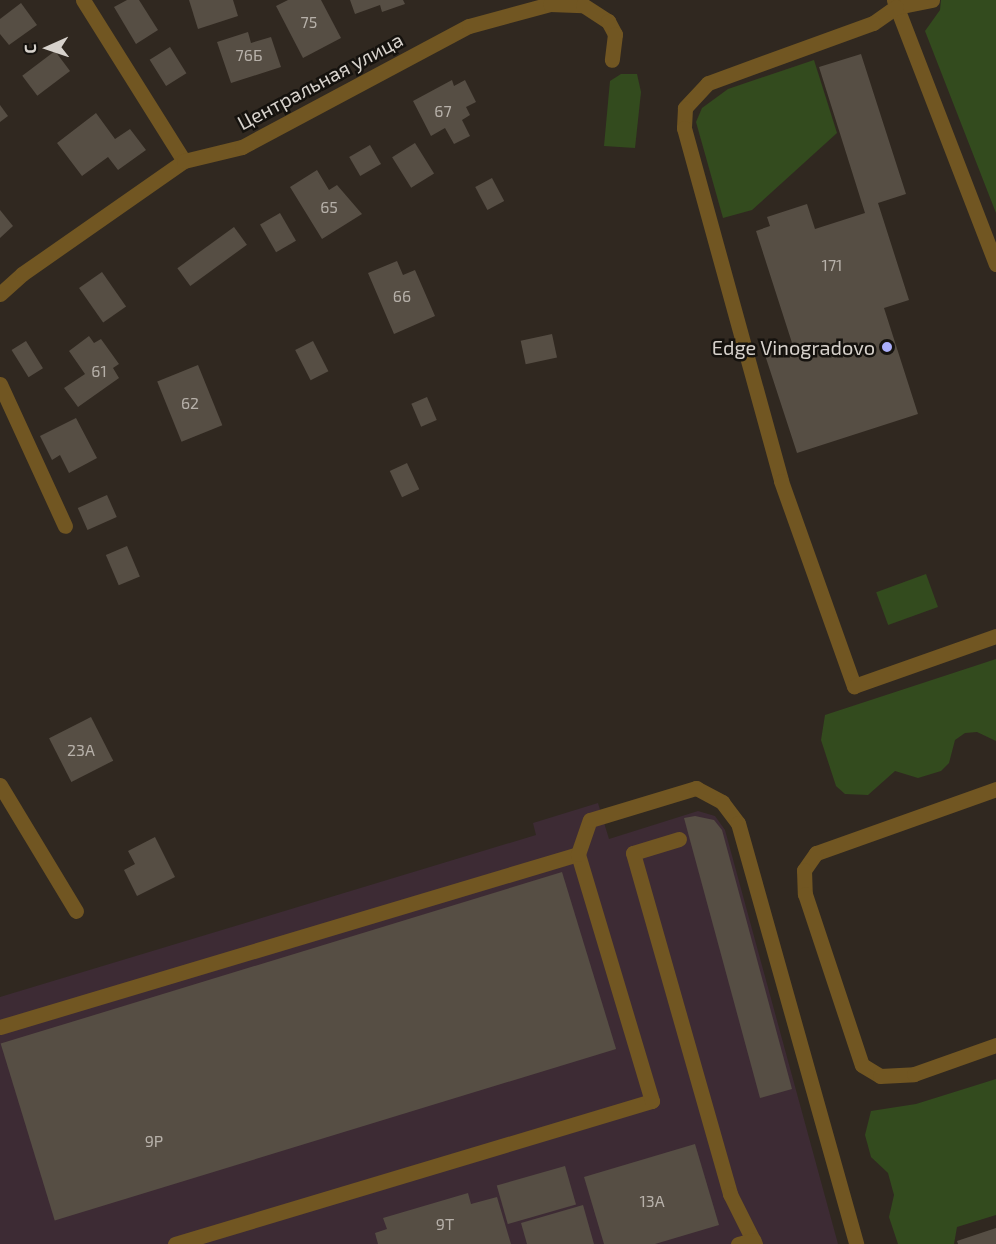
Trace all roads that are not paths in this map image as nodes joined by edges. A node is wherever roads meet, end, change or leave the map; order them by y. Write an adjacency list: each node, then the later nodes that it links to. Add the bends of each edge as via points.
1 (83, 0): 5 (street)
2 (932, 0): 3 (street)
3 (895, 4): 6 (street); 10 (street, via 873,23 708,83 685,108 684,128 781,481 854,686)
4 (612, 60): 5 (street, Центральная улица, via 615,34 608,21 583,5 550,4 469,26 242,147)
5 (184, 161): 7 (street, Центральная улица, via 22,274)
6 (996, 264)
7 (0, 294)
8 (0, 384): 9 (street)
9 (65, 526)
10 (996, 636)
11 (0, 785): 15 (street)
12 (996, 789): 17 (street, via 816,853 804,870 805,894 862,1065 880,1076 914,1074)
13 (679, 839): 18 (street, via 633,853 730,1194)
14 (578, 854): 16 (street); 19 (street, via 652,1101); 21 (street, via 590,820 696,788 722,802 738,823)
15 (76, 911)
16 (0, 1027)
17 (996, 1045)
18 (755, 1242): 20 (street)
19 (175, 1244)
20 (738, 1244)
21 (856, 1244)

